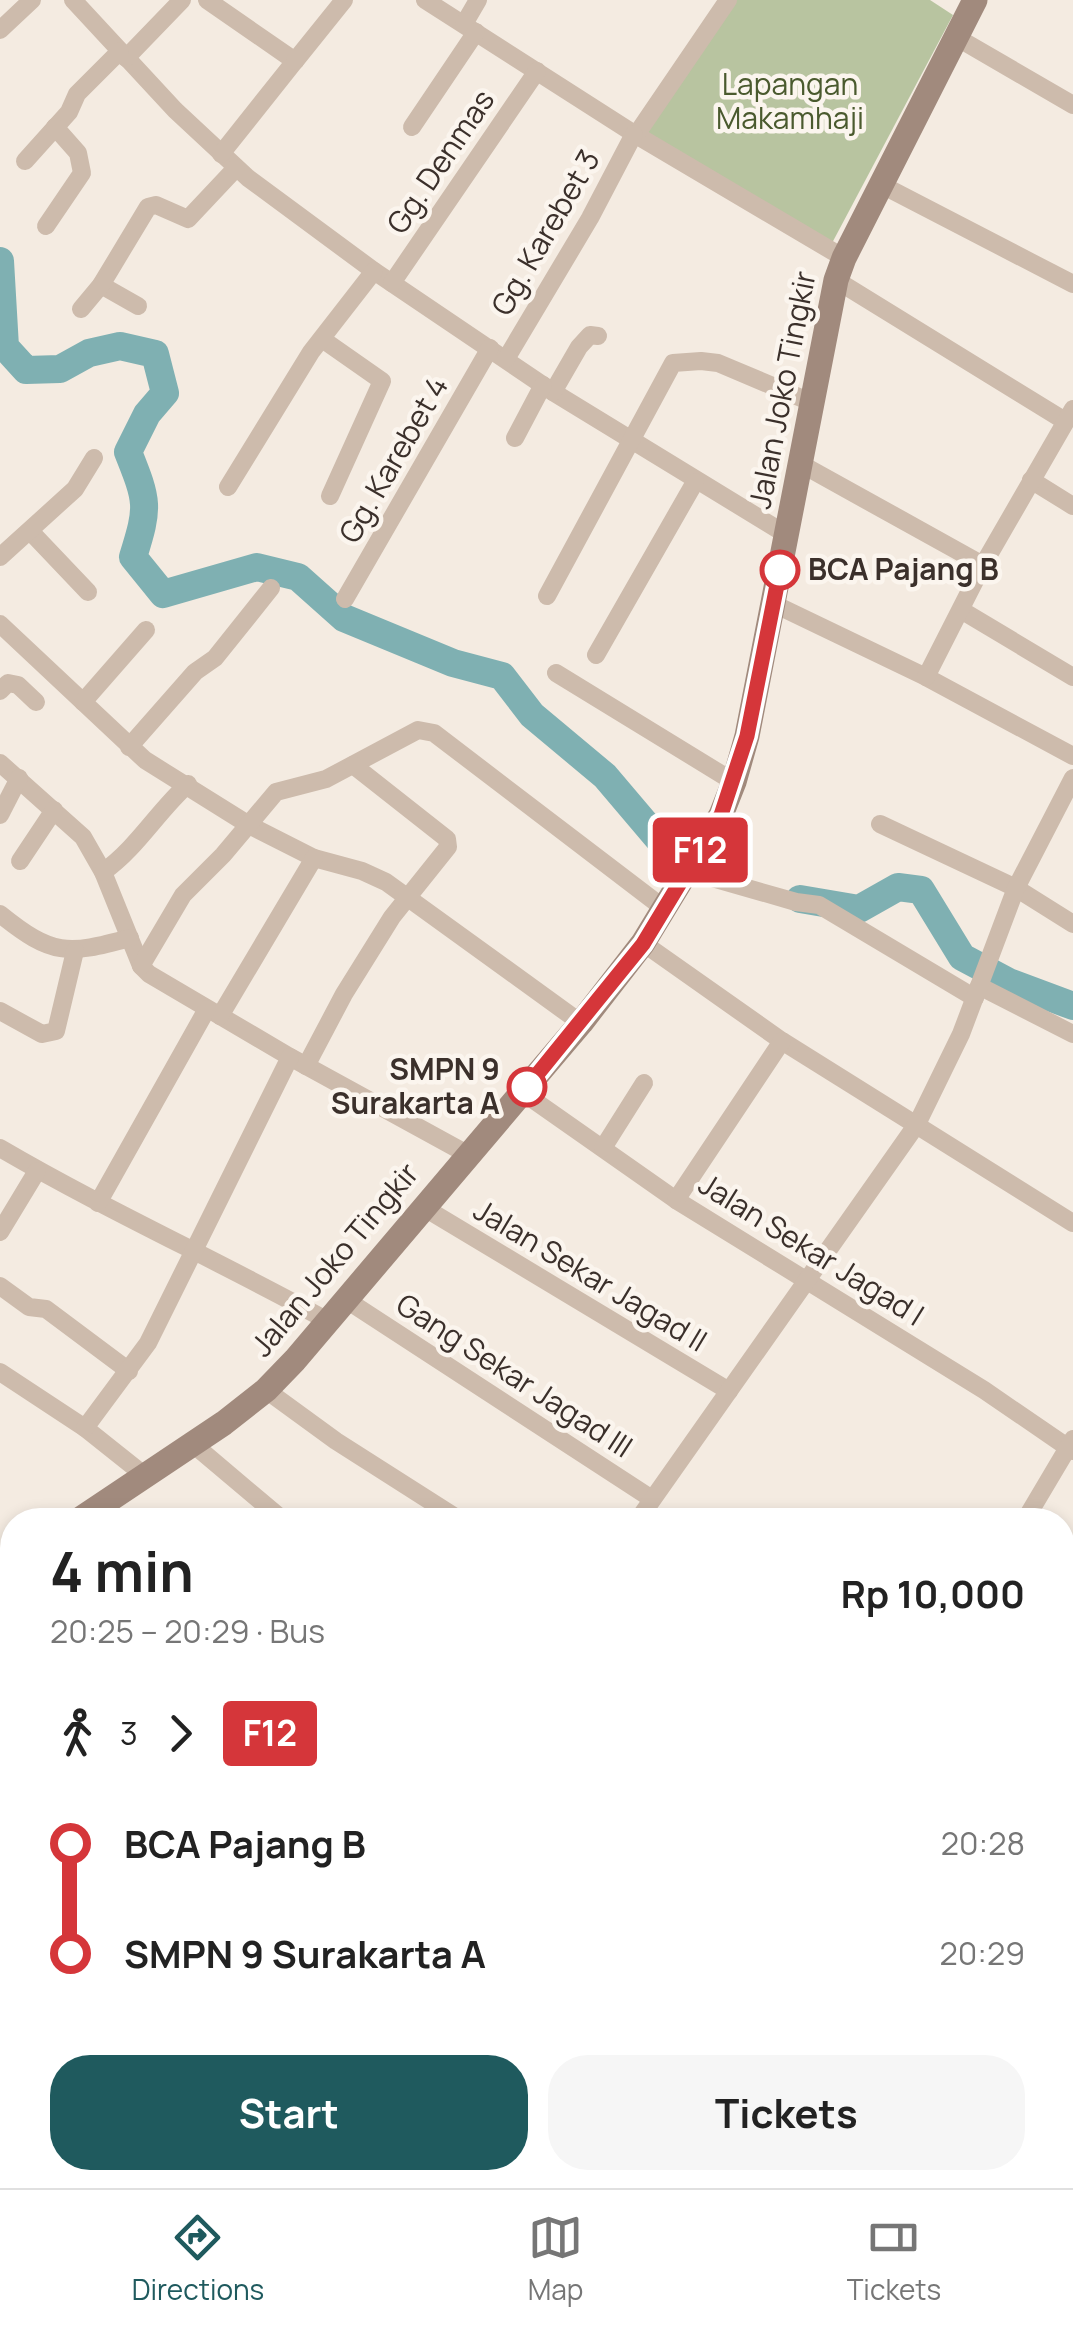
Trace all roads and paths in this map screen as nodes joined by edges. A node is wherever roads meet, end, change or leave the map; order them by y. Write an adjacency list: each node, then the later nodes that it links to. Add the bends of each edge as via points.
1 (32, 0): 11 (street)
2 (74, 0): 13 (street)
3 (182, 0): 13 (street)
4 (207, 0): 14 (street)
5 (344, 0): 14 (street)
6 (425, 0): 10 (street)
7 (478, 0): 10 (street)
8 (728, 0): 19 (street, Gg. Karebet 3)
9 (976, 0): 12 (main road, Jalan Joko Tingkir)
10 (470, 28): 15 (street); 18 (street, via 448,78)
11 (0, 30)
12 (956, 37): 16 (street); 23 (main road, Jalan Joko Tingkir)
13 (123, 54): 17 (street, via 77,94); 20 (street)
14 (291, 66): 20 (street)
15 (537, 71): 19 (street); 27 (street, Gg. Denmas)
16 (1073, 105)
17 (55, 127): 21 (street); 24 (street, via 78,154 82,173)
18 (412, 127)
19 (635, 135): 25 (street); 34 (street, Gg. Karebet 3, via 590,218)
20 (221, 154): 22 (street)
21 (25, 161)
22 (236, 168): 26 (street); 29 (street, via 188,219 148,206)
23 (880, 184): 25 (main road, Jalan Joko Tingkir); 28 (street)
24 (46, 226)
25 (840, 269): 36 (main road, Jalan Joko Tingkir); 37 (street)
26 (374, 272): 27 (street); 33 (street)
27 (392, 283): 34 (street)
28 (1073, 284)
29 (102, 285): 30 (street); 31 (street)
30 (138, 306)
31 (81, 308)
32 (598, 336): 35 (street, via 588,337)
33 (322, 339): 44 (street); 45 (street, via 382,381)
34 (498, 354): 35 (street); 54 (street, Gg. Karebet 4)
35 (548, 388): 38 (street); 39 (street)
36 (813, 402): 39 (street, via 718,363 676,362); 41 (main road, Jalan Joko Tingkir)
37 (1069, 415): 42 (street)
38 (515, 438)
39 (632, 443): 43 (street); 53 (street)
40 (94, 458): 47 (street, via 76,490)
41 (801, 464): 48 (main road, Jalan Joko Tingkir); 50 (street)
42 (1031, 480): 46 (street); 50 (street)
43 (695, 482): 48 (street); 59 (street)
44 (228, 486)
45 (330, 496)
46 (1073, 506)
47 (30, 531): 49 (street); 52 (street)
48 (786, 535): 55 (main road, Jalan Joko Tingkir)
49 (0, 557)
50 (984, 565): 56 (street)
51 (271, 588): 66 (street, via 218,655)
52 (88, 592)
53 (547, 596)
54 (345, 599)
55 (774, 604): 61 (street); 72 (main road, Jalan Joko Tingkir)
56 (961, 610): 61 (street); 62 (street)
57 (0, 624): 65 (street)
58 (146, 630): 65 (street)
59 (596, 655)
60 (556, 673): 72 (street)
61 (926, 676): 67 (street)
62 (1073, 677)
63 (1, 688): 64 (street, via 14,683)
64 (36, 702)
65 (82, 702): 66 (street)
66 (129, 747): 73 (street)
67 (1073, 756)
68 (0, 763): 70 (street)
69 (354, 764): 77 (street, via 321,782 276,792); 83 (street, via 448,843); 84 (street, via 413,732 434,733)
70 (19, 778): 74 (street); 75 (street)
71 (1073, 778): 82 (street)
72 (734, 782): 80 (main road, Jalan Joko Tingkir)
73 (188, 784): 77 (street); 81 (street, via 128,854)
74 (54, 810): 79 (street); 81 (street, via 83,836)
75 (0, 815)
76 (880, 824): 82 (street)
77 (249, 825): 78 (street); 90 (street, via 183,895)
78 (314, 858): 83 (street, via 375,876); 93 (street)
79 (20, 861)
80 (689, 869): 84 (main road, Jalan Joko Tingkir); 91 (street, via 819,905)
81 (103, 872): 87 (street)
82 (1016, 888): 86 (street); 91 (street)
83 (408, 898): 94 (street); 97 (street)
84 (666, 910): 88 (main road, Jalan Joko Tingkir)
85 (0, 914): 89 (street, via 40,942)
86 (1073, 924)
87 (130, 938): 89 (street); 90 (street)
88 (643, 944): 94 (main road, Jalan Joko Tingkir); 96 (street)
89 (75, 951): 92 (street, via 56,1031 42,1034)
90 (142, 966): 93 (street)
91 (979, 986): 95 (street); 100 (street)
92 (0, 1012)
93 (213, 1013): 97 (street); 106 (street)
94 (581, 1022): 99 (main road, Jalan Joko Tingkir)
95 (1073, 1034)
96 (782, 1041): 100 (street); 105 (street)
97 (298, 1062): 103 (street); 110 (street)
98 (644, 1083): 102 (street)
99 (522, 1092): 102 (street, Jalan Sekar Jagad I); 103 (main road, Jalan Joko Tingkir)
100 (917, 1124): 108 (street); 111 (street)
101 (0, 1148): 104 (street)
102 (603, 1148): 105 (street, Jalan Sekar Jagad I)
103 (467, 1154): 107 (main road, Jalan Joko Tingkir)
104 (37, 1171): 106 (street); 109 (street)
105 (676, 1200): 111 (street, Jalan Sekar Jagad I)
106 (98, 1202): 110 (street)
107 (422, 1207): 113 (main road, Jalan Joko Tingkir); 118 (street, Jalan Sekar Jagad II)
108 (1073, 1223)
109 (0, 1232)
110 (195, 1250): 114 (street); 115 (street)
111 (806, 1280): 118 (street); 121 (street, Jalan Sekar Jagad I)
112 (0, 1286): 115 (street, via 29,1307 46,1309)
113 (345, 1299): 114 (main road, Jalan Joko Tingkir); 123 (street, Gang Sekar Jagad III)
114 (328, 1320): 117 (main road, Jalan Joko Tingkir)
115 (128, 1371): 119 (street)
116 (1, 1374): 119 (street)
117 (266, 1390): 120 (main road, Jalan Joko Tingkir); 126 (street)
118 (729, 1390): 123 (street)
119 (86, 1428): 122 (street)
120 (192, 1444): 122 (main road, Jalan Joko Tingkir); 125 (street)
121 (1071, 1446): 128 (street)
122 (144, 1475): 124 (main road, Jalan Joko Tingkir)
123 (652, 1500): 127 (street)
124 (104, 1508)
125 (268, 1508)
126 (441, 1508)
127 (646, 1508)
128 (1033, 1508)

